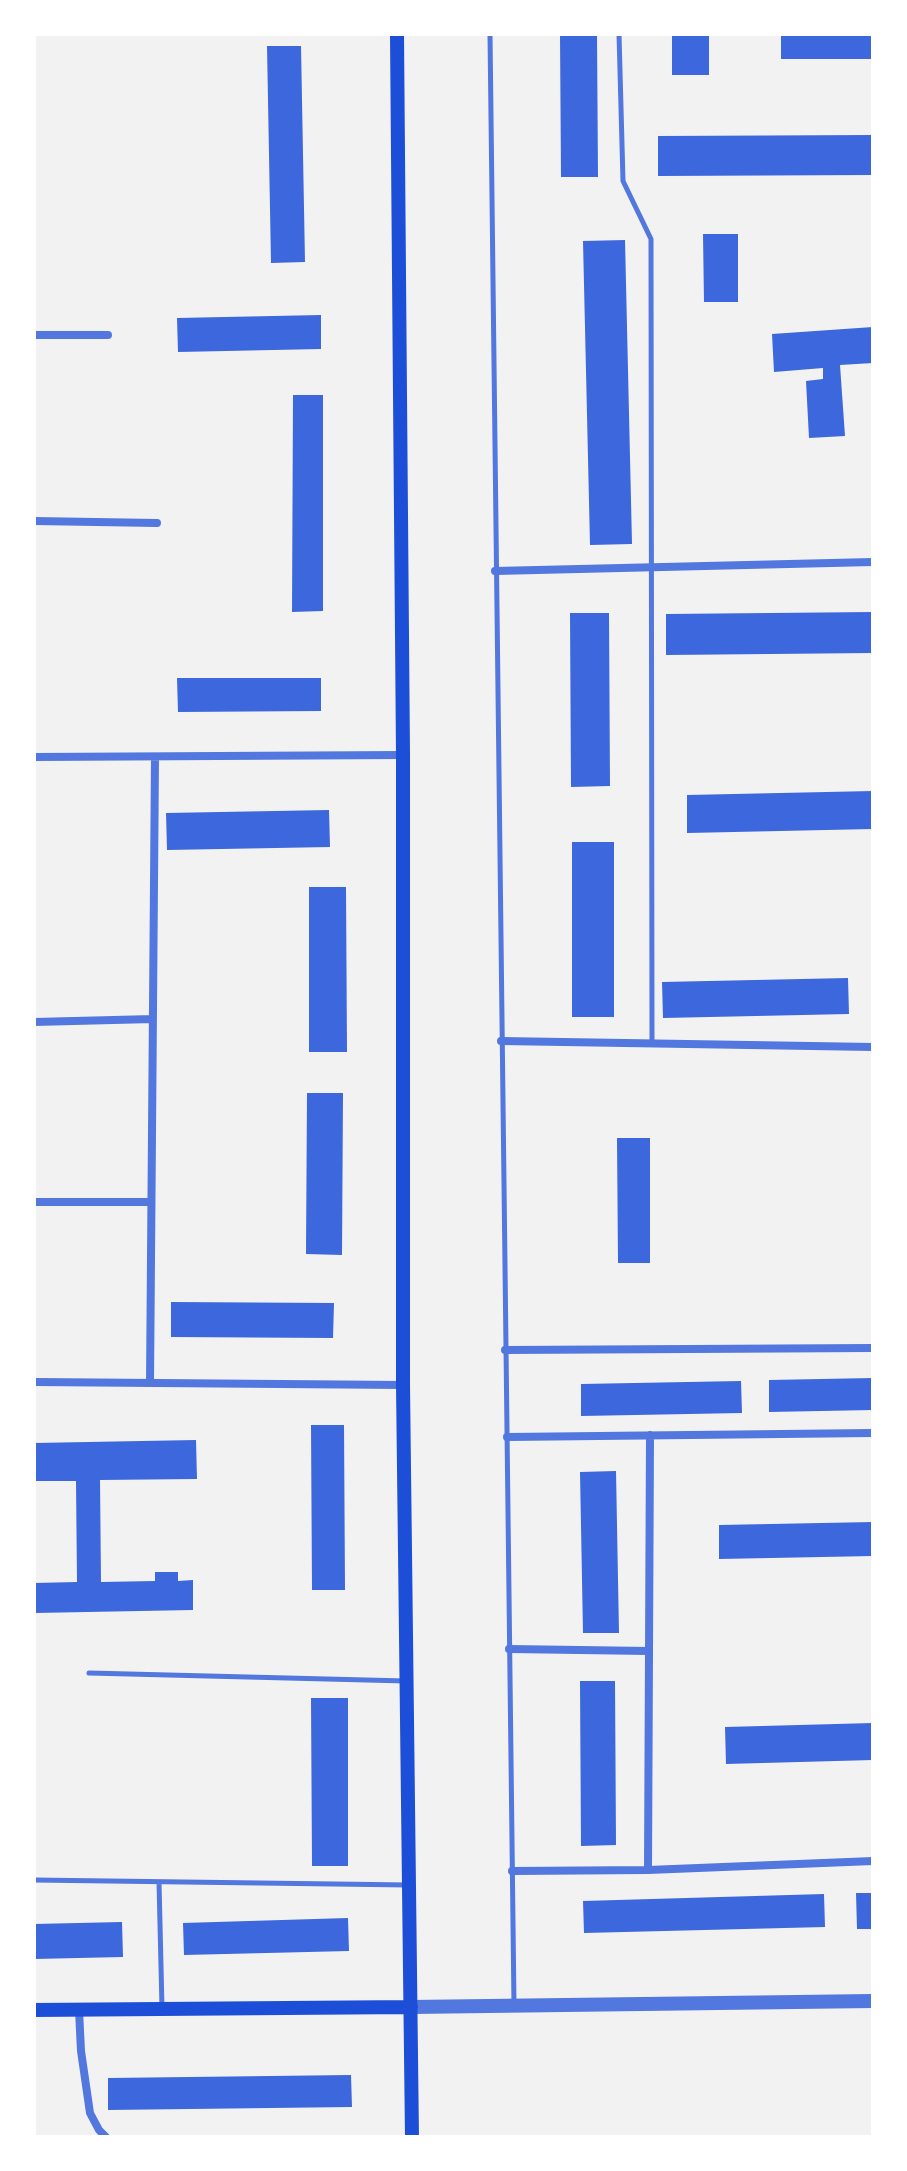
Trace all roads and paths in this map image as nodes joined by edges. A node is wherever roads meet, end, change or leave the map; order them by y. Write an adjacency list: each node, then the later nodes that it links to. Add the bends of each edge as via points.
1 (397, 34): 11 (main road)
2 (490, 34): 10 (lane)
3 (619, 34): 9 (lane, via 623,181 651,239)
4 (34, 335): 5 (street)
5 (108, 335)
6 (34, 521): 7 (street)
7 (157, 523)
8 (873, 562): 9 (street)
9 (652, 568): 10 (street); 17 (lane)
10 (495, 571): 16 (lane)
11 (403, 755): 13 (street); 25 (main road)
12 (34, 757): 13 (street)
13 (155, 757): 14 (street)
14 (153, 1019): 15 (street); 20 (street)
15 (34, 1022)
16 (501, 1041): 17 (street); 22 (lane)
17 (652, 1043): 18 (street)
18 (873, 1047)
19 (34, 1202): 20 (street)
20 (151, 1202): 24 (street)
21 (873, 1348): 22 (street)
22 (505, 1350): 28 (lane)
23 (34, 1382): 24 (street)
24 (150, 1383): 25 (street)
25 (403, 1385): 32 (main road)
26 (873, 1433): 27 (street)
27 (650, 1435): 28 (street); 30 (street)
28 (507, 1437): 29 (lane)
29 (509, 1649): 30 (street); 35 (lane)
30 (649, 1651): 34 (street)
31 (89, 1673): 32 (lane)
32 (407, 1681): 38 (main road)
33 (873, 1861): 34 (street)
34 (648, 1870): 35 (street)
35 (512, 1871): 40 (lane)
36 (34, 1880): 37 (lane)
37 (159, 1882): 38 (lane); 42 (lane)
38 (410, 1885): 41 (main road)
39 (873, 2001): 40 (street)
40 (514, 2006): 41 (street)
41 (411, 2007): 42 (main road); 46 (main road)
42 (162, 2009): 44 (main road)
43 (34, 2010): 44 (main road)
44 (79, 2010): 45 (street, via 90,2113)
45 (106, 2137)
46 (412, 2137)

